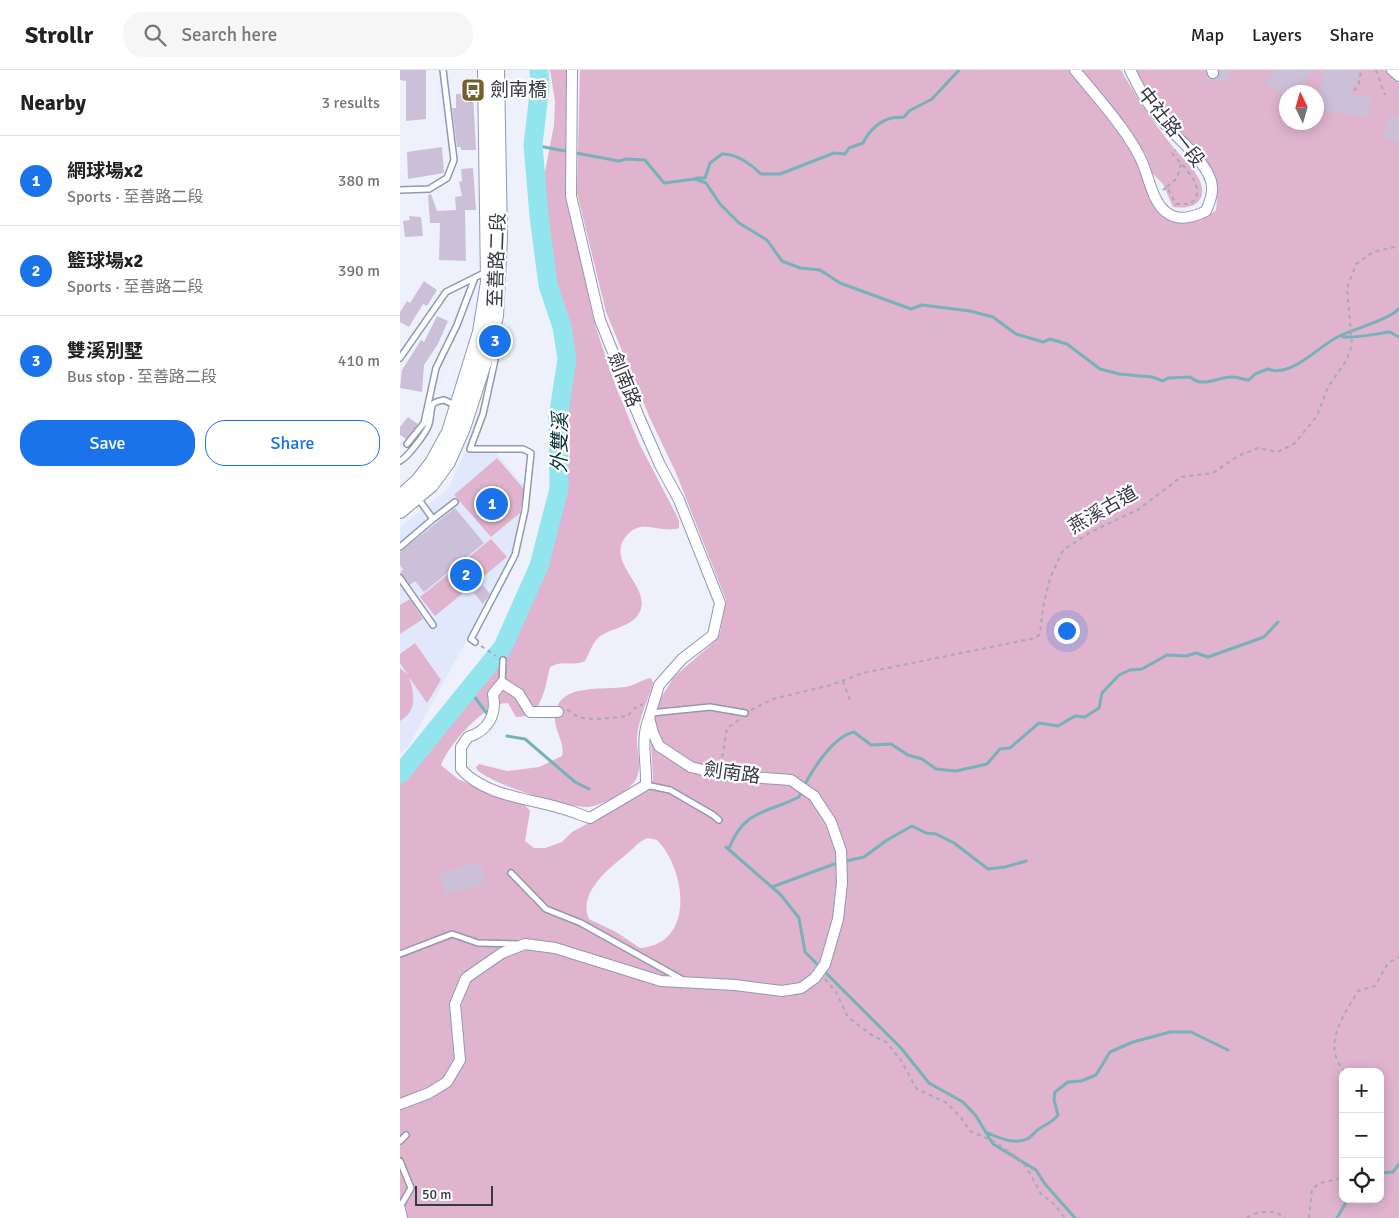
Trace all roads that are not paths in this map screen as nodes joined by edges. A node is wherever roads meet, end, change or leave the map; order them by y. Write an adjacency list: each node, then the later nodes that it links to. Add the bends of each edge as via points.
1 (443, 70): 9 (lane, via 454,160 447,178 429,189)
2 (485, 70): 10 (street, 至善路二段)
3 (497, 70): 10 (street, 至善路二段)
4 (572, 70): 30 (street, 劍南路, via 571,196 600,320 720,603 713,635 682,659 659,685)
5 (1075, 70): 6 (street, 中社路一段, via 1140,155 1157,203 1167,213 1179,217 1193,217 1206,211 1212,196 1211,181 1203,166 1158,116)
6 (1130, 70)
7 (1392, 70): 8 (street)
8 (1399, 76)
9 (400, 190)
10 (493, 271): 11 (lane); 12 (street, 至善路二段, via 496,316); 14 (street, 至善路二段, via 480,332)
11 (474, 280): 13 (lane, via 446,292); 15 (lane, via 436,368 424,423)
12 (486, 357): 18 (street, 至善路二段, via 463,428 448,462 431,485); 25 (lane, via 495,360 483,414 470,449 532,453 515,555 471,639)
13 (400, 358)
14 (458, 407): 16 (lane, via 444,400 435,402 429,425 409,456); 17 (street, 至善路二段, via 450,432 432,463)
15 (407, 444)
16 (400, 461)
17 (400, 497)
18 (417, 497): 20 (street, 至善路二段); 21 (lane)
19 (455, 502): 21 (lane)
20 (400, 511)
21 (433, 519): 22 (lane)
22 (400, 546)
23 (400, 578): 24 (lane)
24 (433, 625)
25 (475, 642)
26 (503, 660): 27 (lane)
27 (502, 682): 28 (street, via 519,694 530,712); 31 (street, via 492,694 495,706 491,722 468,737 461,747 461,769 468,777 511,797 559,807 590,818)
28 (558, 712)
29 (745, 713): 30 (lane, via 710,707)
30 (649, 715): 31 (street, via 643,732); 36 (street, 劍南路, via 659,746 690,767 723,776 791,780 814,796 831,822 842,851 838,918 815,978 801,988 782,991)
31 (646, 785): 32 (lane, via 670,790)
32 (719, 820)
33 (511, 873): 36 (lane, via 546,909 581,923)
34 (525, 944): 35 (lane, via 478,943 452,934); 36 (street, via 555,948 660,981); 37 (street, via 502,953 466,978 455,1004 460,1060 447,1082)
35 (400, 954)
36 (688, 982)
37 (400, 1104)
38 (406, 1135): 39 (lane)
39 (400, 1141)
40 (400, 1161): 41 (lane, via 410,1188)
41 (400, 1208): 42 (street)
42 (402, 1218)

